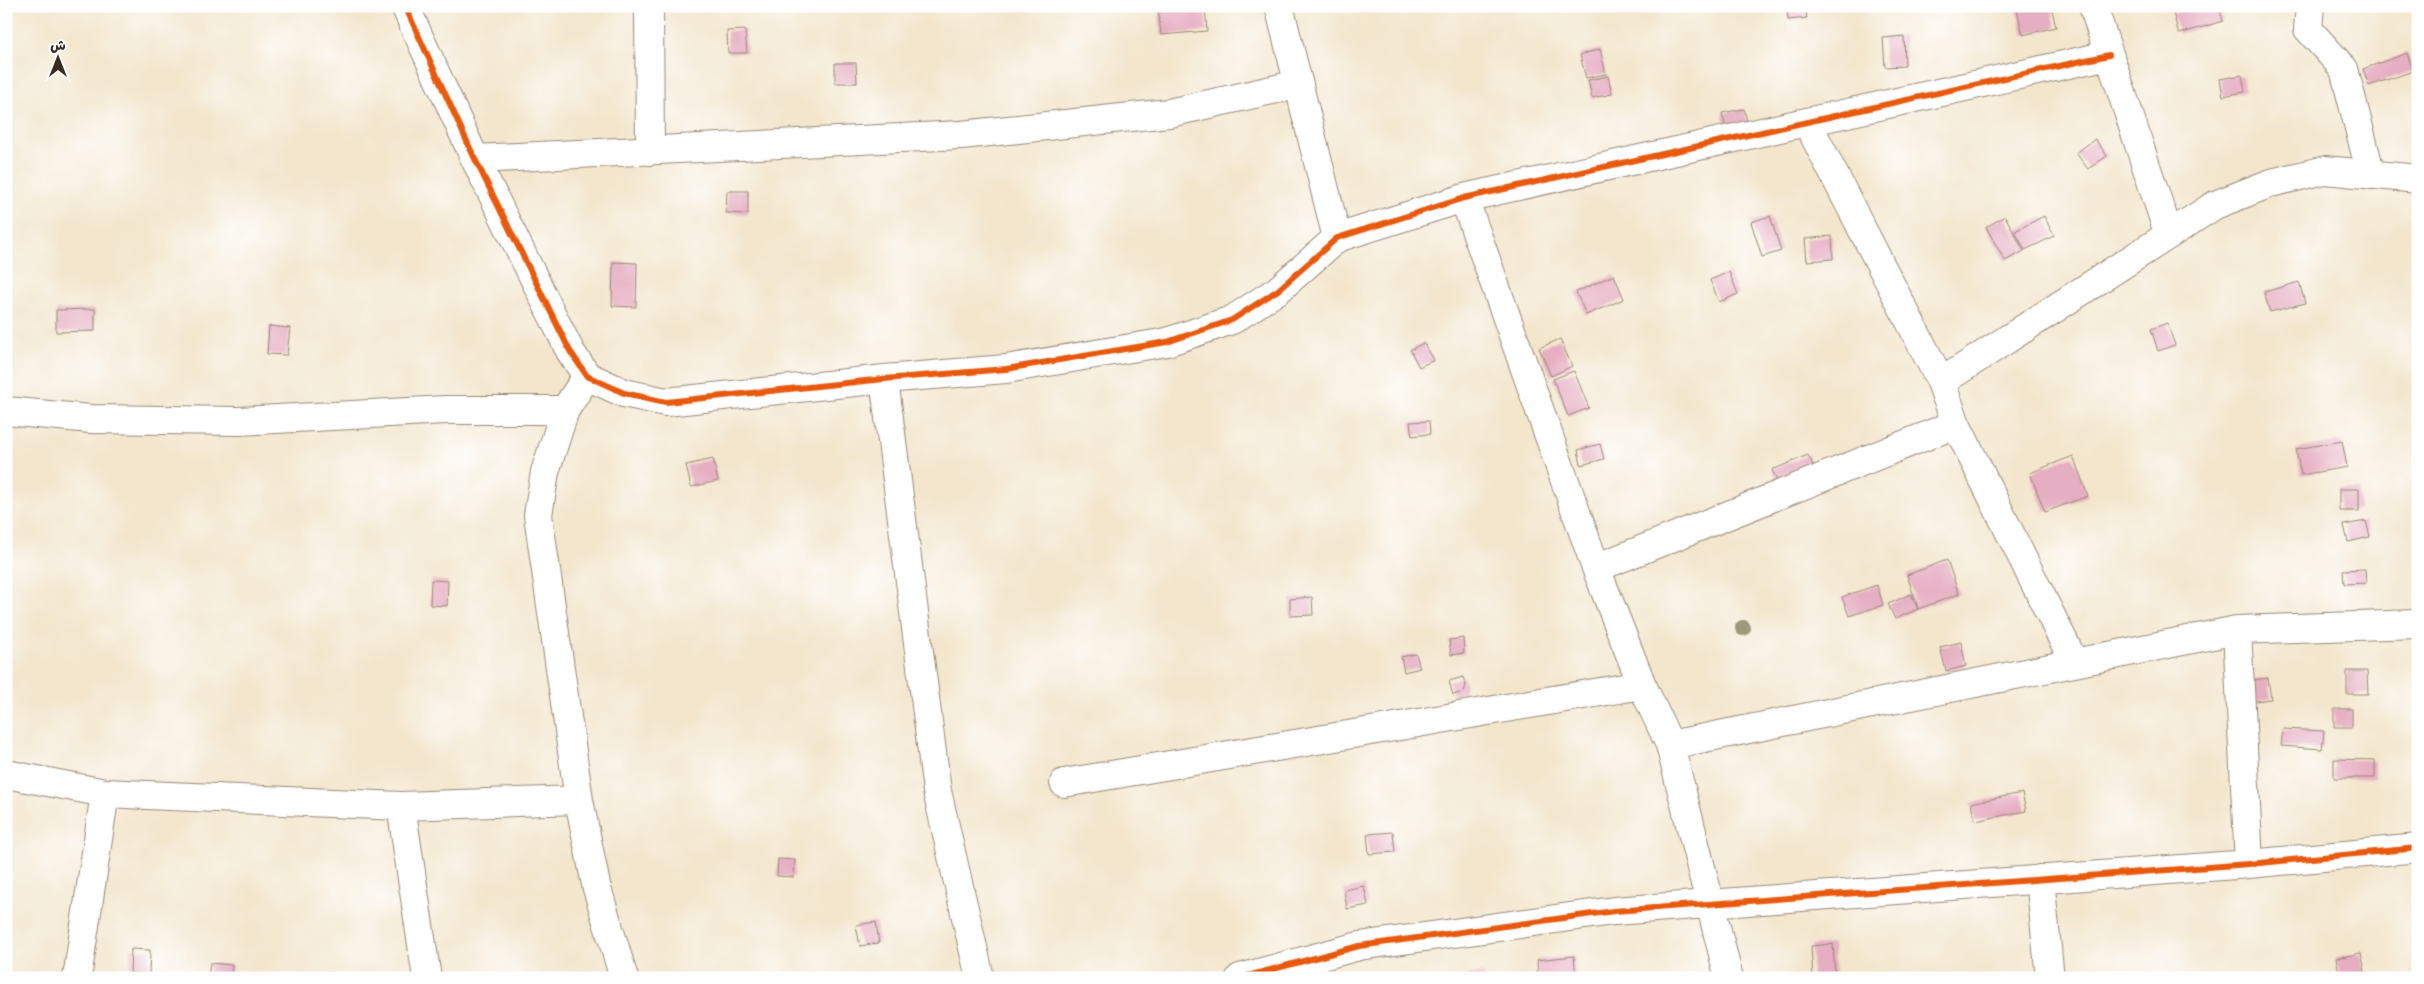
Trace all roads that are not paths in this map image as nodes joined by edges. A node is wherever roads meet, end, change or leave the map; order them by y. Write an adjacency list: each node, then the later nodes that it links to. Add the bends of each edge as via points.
1 (405, 6): 10 (street)
2 (649, 6): 9 (street)
3 (1280, 6): 7 (street)
4 (2093, 6): 6 (street)
5 (2310, 6): 11 (street, via 2308,29 2344,69)
6 (2109, 55): 8 (street); 14 (street)
7 (1299, 84): 9 (street, via 1169,113 981,133); 15 (street)
8 (1807, 122): 13 (street); 18 (street)
9 (650, 151): 10 (street)
10 (475, 159): 16 (street, via 570,351)
11 (2371, 175): 12 (street); 14 (street, via 2325,170 2271,183 2215,205)
12 (2418, 179)
13 (1464, 198): 15 (street); 22 (street)
14 (2169, 235): 18 (street)
15 (1337, 238): 17 (street, via 1278,290 1232,320 1167,342 1006,370)
16 (587, 376): 17 (street, via 624,393 666,402); 19 (street)
17 (884, 379): 40 (street, via 937,791)
18 (1941, 382): 21 (street)
19 (565, 410): 20 (street, via 446,410 239,421 91,419); 31 (street, via 545,472 538,515)
20 (6, 411)
21 (1956, 424): 22 (street); 25 (street)
22 (1596, 568): 26 (street)
23 (2418, 624): 24 (street)
24 (2237, 630): 25 (street); 34 (street)
25 (2074, 662): 27 (street)
26 (1642, 686): 27 (street); 29 (street)
27 (1670, 745): 36 (street)
28 (6, 774): 30 (street)
29 (1064, 783)
30 (106, 793): 32 (street); 37 (street)
31 (579, 800): 32 (street); 39 (street, via 596,885)
32 (401, 806): 38 (street)
33 (2418, 848): 34 (street)
34 (2249, 864): 35 (street)
35 (2040, 879): 36 (street); 43 (street)
36 (1710, 904): 41 (street, via 1614,911 1359,946); 42 (street)
37 (77, 978)
38 (427, 978)
39 (624, 978)
40 (980, 978)
41 (1240, 978)
42 (1729, 978)
43 (2050, 978)

